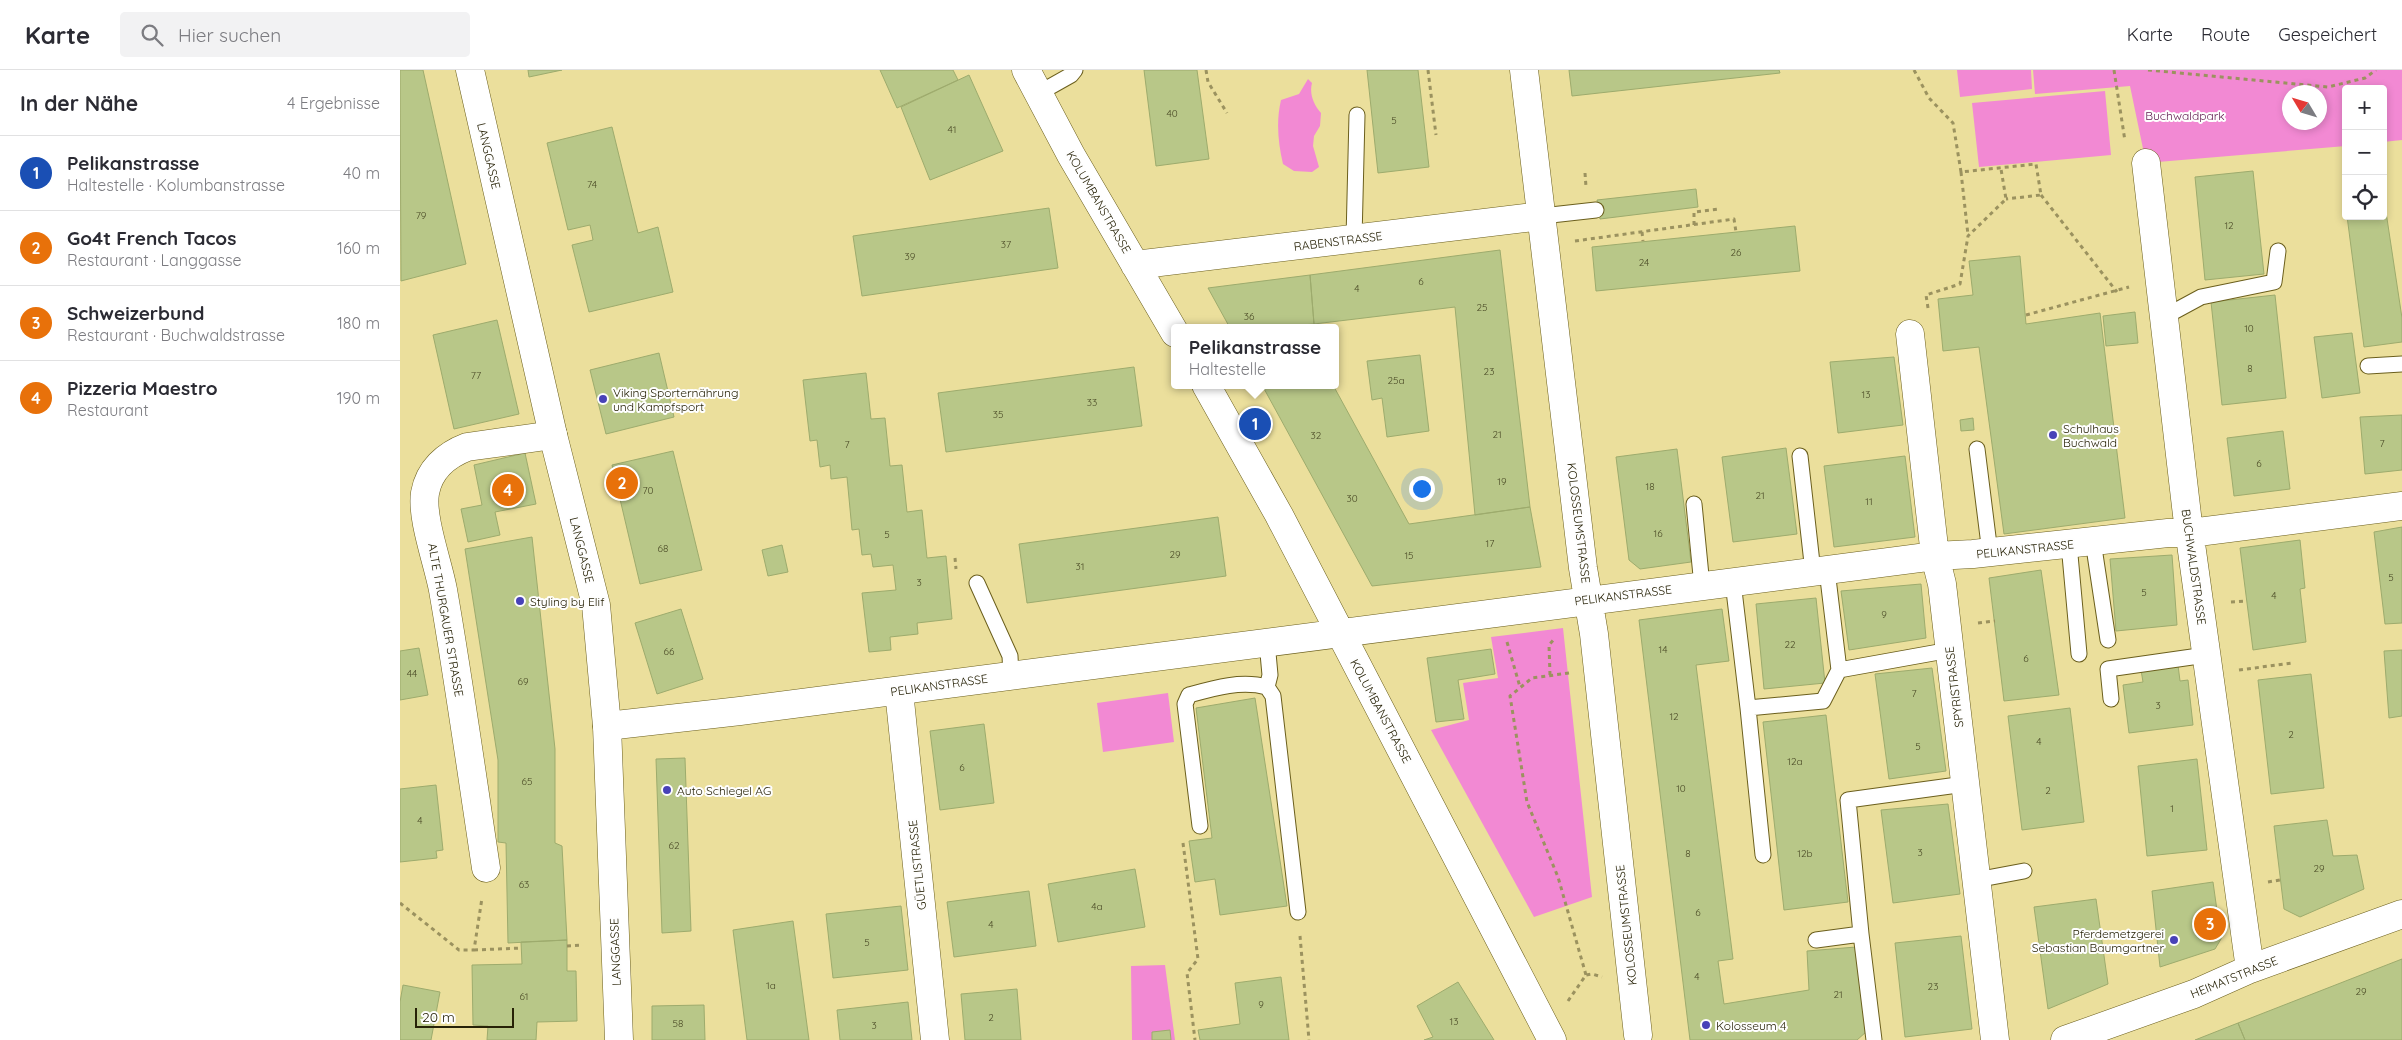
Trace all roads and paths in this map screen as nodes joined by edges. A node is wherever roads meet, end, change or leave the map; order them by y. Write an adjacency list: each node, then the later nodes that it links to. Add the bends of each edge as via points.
1 (470, 70): 39 (street, LANGGASSE)
2 (1074, 70): 10 (lane, via 1071,75)
3 (1206, 70): 11 (path, via 1208,82)
4 (1428, 70): 13 (path)
5 (1524, 70): 21 (street, KOLOSSEUMSTRASSE)
6 (1914, 70): 16 (path, via 1929,98 1953,123)
7 (2114, 70): 14 (path)
8 (2148, 70): 9 (path, via 2328,87 2365,78)
9 (2376, 70)
10 (1033, 81): 30 (street, KOLUMBANSTRASSE, via 1071,155)
11 (1227, 113)
12 (1357, 115): 26 (lane)
13 (1436, 135)
14 (2136, 156): 33 (street, BUCHWALDSTRASSE)
15 (2001, 169): 16 (path); 17 (path, via 2036,164); 18 (path)
16 (1960, 172): 25 (path)
17 (2040, 195): 18 (path); 32 (path, via 2117,292)
18 (2006, 199): 25 (path)
19 (1720, 209): 22 (path, via 1694,212)
20 (1596, 210): 21 (lane)
21 (1542, 216): 26 (street, RABENSTRASSE); 52 (street, KOLOSSEUMSTRASSE)
22 (1694, 225): 23 (path); 24 (path, via 1734,219)
23 (1642, 232): 27 (path); 28 (path)
24 (1736, 232)
25 (1968, 236): 31 (path, via 1960,284 1926,295)
26 (1354, 239): 30 (street, RABENSTRASSE)
27 (1574, 241)
28 (1644, 241)
29 (2278, 251): 33 (lane, via 2274,282 2201,297)
30 (1135, 265): 34 (street, KOLUMBANSTRASSE)
31 (1928, 312)
32 (2026, 315)
33 (2164, 317): 44 (street, BUCHWALDSTRASSE)
34 (1171, 326)
35 (1910, 334): 47 (street, SPYRISTRASSE)
36 (2402, 364): 37 (lane)
37 (2368, 366)
38 (1208, 389): 53 (street, KOLUMBANSTRASSE, via 1279,515)
39 (553, 435): 72 (street, LANGGASSE, via 596,606); 76 (street, ALTE THURGAUER STRASSE, via 466,447 437,466 425,493 425,509 443,588)
40 (1977, 449): 46 (lane)
41 (1800, 456): 48 (lane)
42 (1694, 504): 51 (lane)
43 (2402, 506): 44 (street, PELIKANSTRASSE)
44 (2190, 533): 45 (street, PELIKANSTRASSE); 60 (street, BUCHWALDSTRASSE)
45 (2081, 542): 46 (street, PELIKANSTRASSE); 55 (lane); 59 (lane)
46 (1990, 552): 47 (street, PELIKANSTRASSE)
47 (1935, 556): 48 (street, PELIKANSTRASSE); 58 (street, SPYRISTRASSE, via 1942,584)
48 (1820, 571): 49 (street, PELIKANSTRASSE); 62 (lane)
49 (1733, 582): 51 (street, PELIKANSTRASSE); 71 (lane)
50 (978, 583): 66 (lane, via 1010,656)
51 (1702, 586): 52 (street, PELIKANSTRASSE)
52 (1589, 600): 53 (street, PELIKANSTRASSE); 92 (street, KOLOSSEUMSTRASSE)
53 (1340, 634): 56 (street, PELIKANSTRASSE); 97 (street, KOLUMBANSTRASSE)
54 (1506, 639): 68 (path)
55 (2108, 640)
56 (1267, 642): 66 (street, PELIKANSTRASSE); 67 (lane, via 1270,675)
57 (1549, 645): 65 (path)
58 (1950, 650): 62 (lane); 73 (street, SPYRISTRASSE)
59 (2079, 654)
60 (2206, 655): 70 (lane, via 2108,669); 88 (street, BUCHWALDSTRASSE)
61 (2292, 663): 63 (path)
62 (1839, 670): 71 (lane, via 1823,701)
63 (2234, 671)
64 (1575, 672): 65 (path)
65 (1550, 675): 68 (path, via 1532,678)
66 (1011, 676): 69 (street, PELIKANSTRASSE)
67 (1267, 687): 74 (lane, via 1254,684 1217,687 1189,695 1185,704); 80 (lane, via 1273,696)
68 (1520, 687): 89 (path, via 1510,696 1527,802 1558,877)
69 (899, 691): 72 (street, PELIKANSTRASSE); 94 (street, GÜETLISTRASSE)
70 (2111, 699)
71 (1748, 708): 75 (lane)
72 (607, 726): 93 (street, LANGGASSE)
73 (1965, 784): 78 (street, SPYRISTRASSE); 82 (lane, via 1848,800)
74 (1200, 826): 95 (path, via 1182,841 1198,959 1188,972)
75 (1763, 855)
76 (486, 868): 87 (path)
77 (2024, 871): 78 (lane)
78 (1976, 880): 99 (street, SPYRISTRASSE)
79 (400, 904): 87 (path, via 459,950)
80 (1298, 912): 96 (path)
81 (2402, 914): 88 (street, HEIMATSTRASSE)
82 (1861, 934): 83 (lane); 98 (lane)
83 (1816, 940)
84 (582, 945): 85 (path)
85 (567, 946)
86 (521, 948): 87 (path)
87 (474, 950)
88 (2250, 969): 100 (street, HEIMATSTRASSE, via 2194,994)
89 (1586, 975): 90 (path); 91 (path)
90 (1606, 978)
91 (1568, 1001)
92 (1638, 1036)
93 (619, 1040)
94 (936, 1040)
95 (1195, 1040)
96 (1309, 1040)
97 (1552, 1040)
98 (1874, 1040)
99 (1995, 1040)
100 (2065, 1040)

